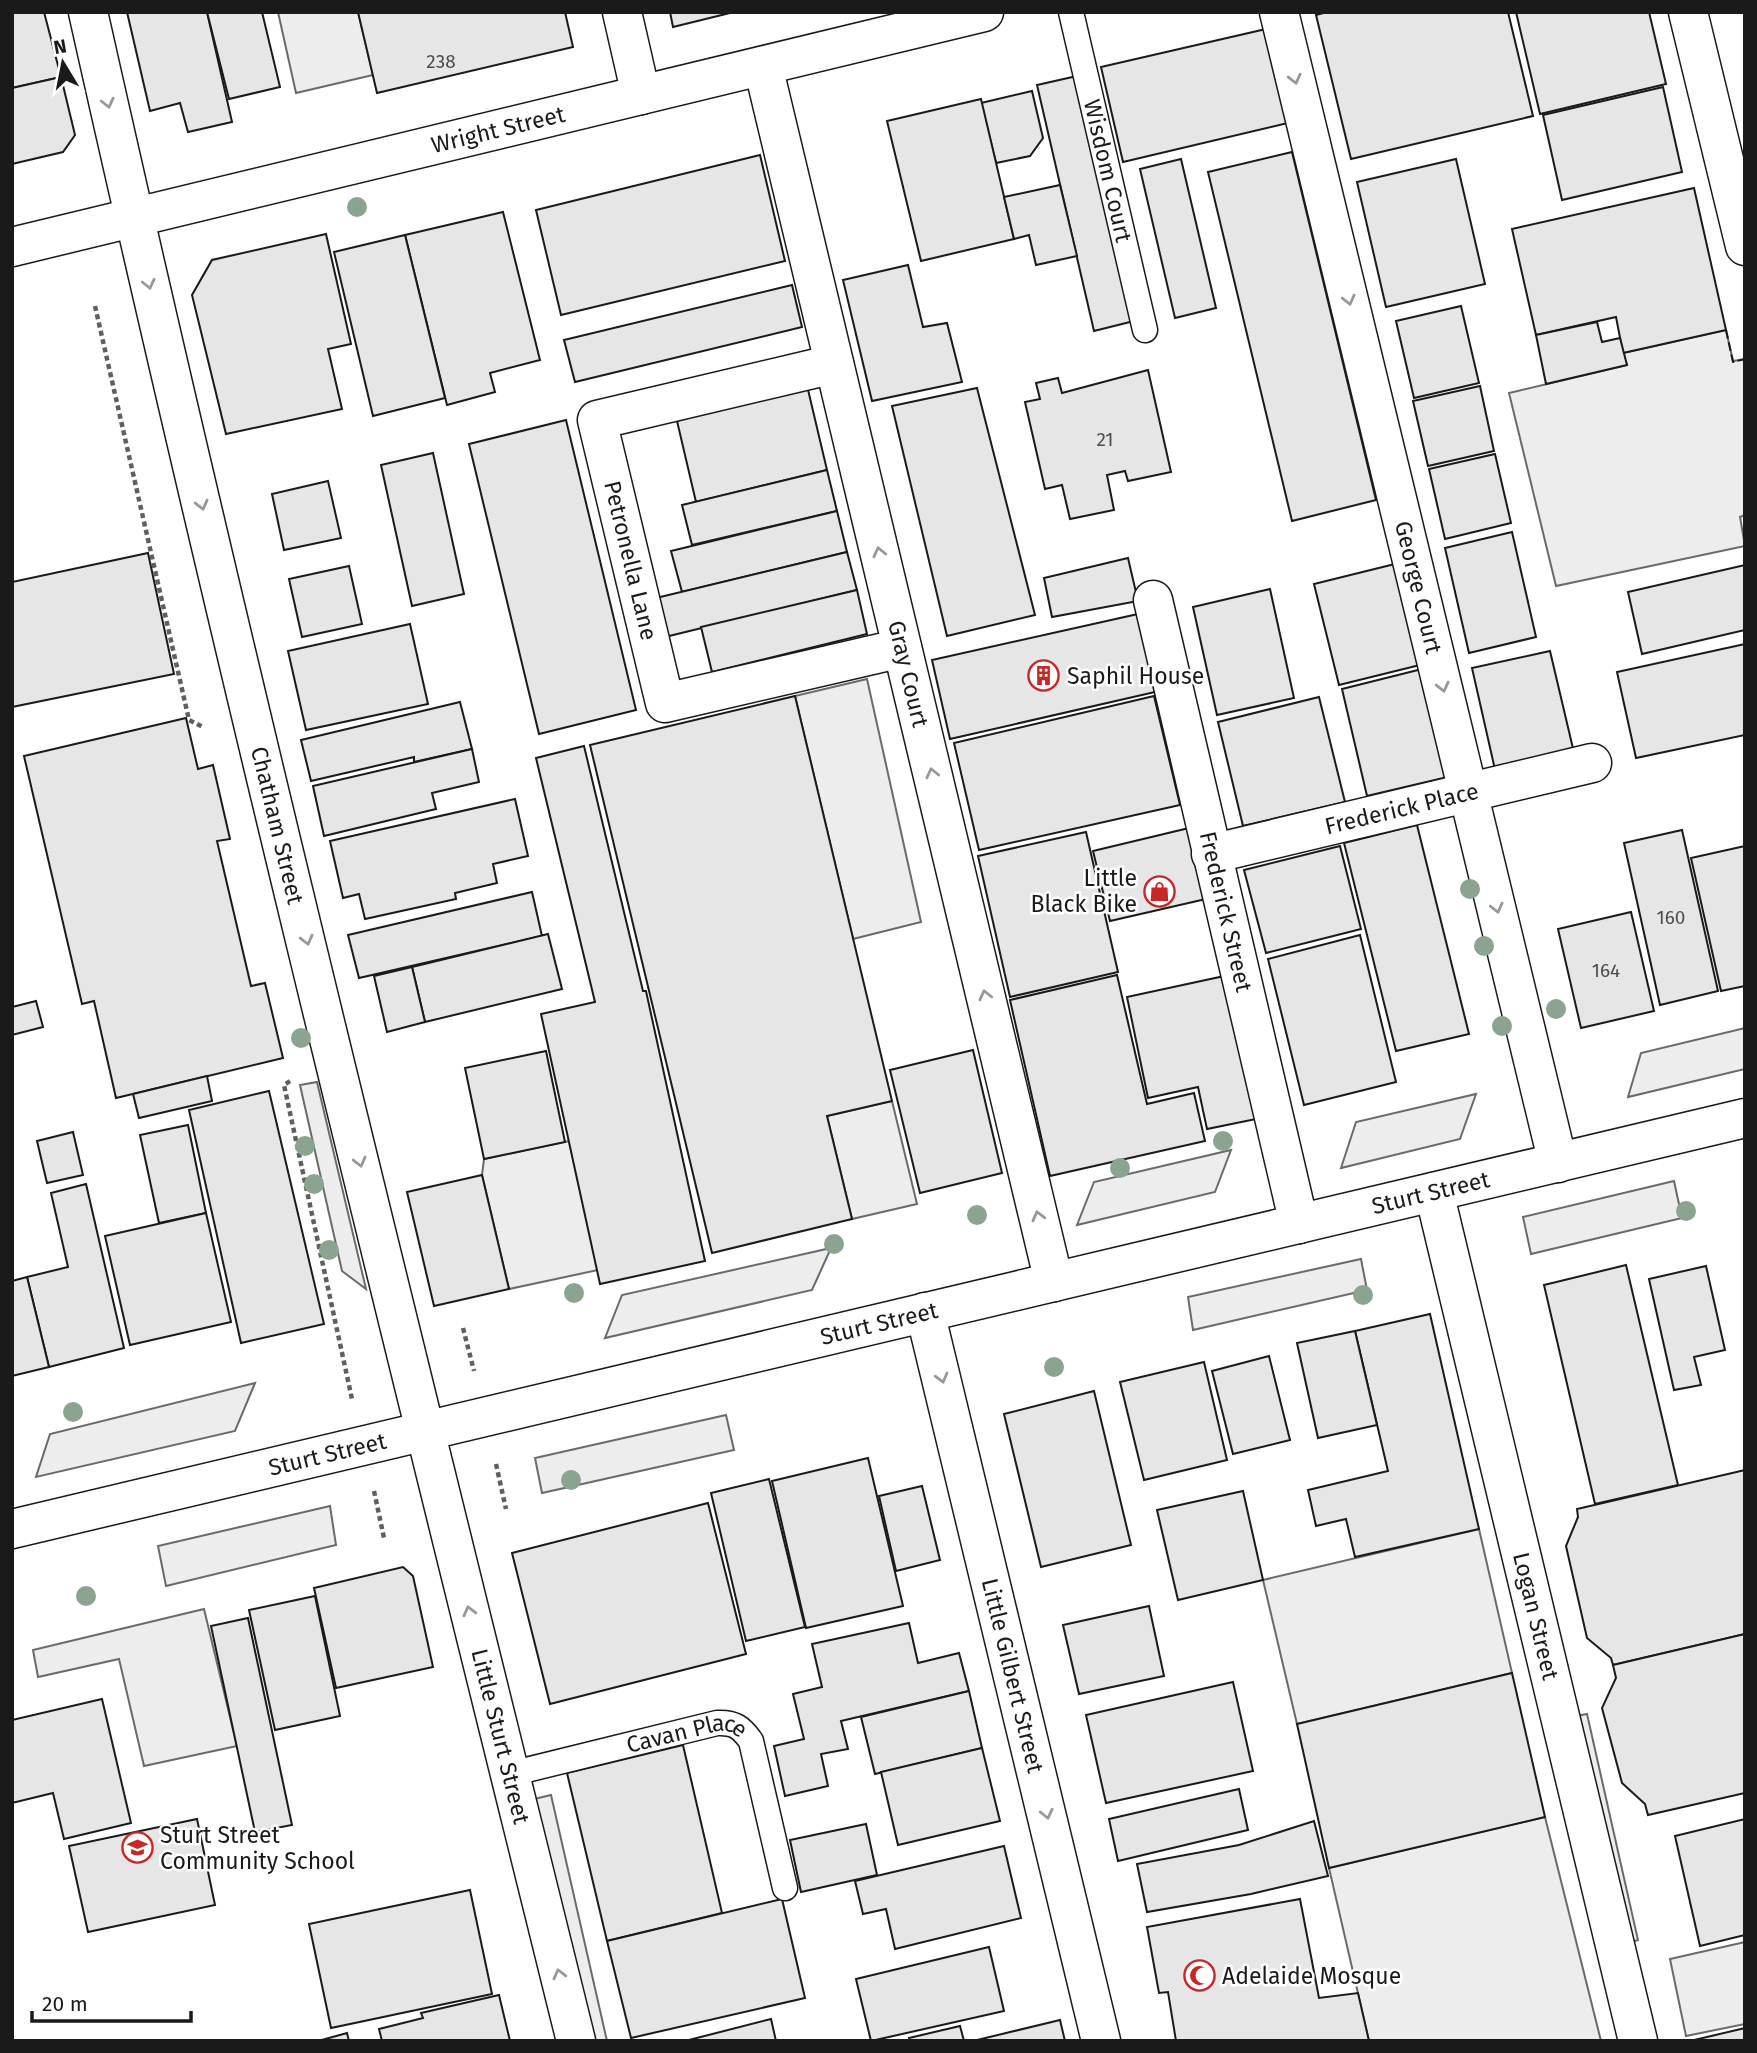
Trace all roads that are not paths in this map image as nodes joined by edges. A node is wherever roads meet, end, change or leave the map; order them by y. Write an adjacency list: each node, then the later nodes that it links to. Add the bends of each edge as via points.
1 (88, 12): 9 (street, Chatham Street, one-way to 9)
2 (622, 12): 8 (street)
3 (984, 12): 7 (street, Wright Street)
4 (1071, 12): 12 (lane, Wisdom Court)
5 (1279, 12): 17 (street, George Court, one-way to 17)
6 (1688, 12): 10 (street)
7 (763, 66): 8 (street, Wright Street); 13 (street, Gray Court)
8 (642, 95): 9 (street, Wright Street)
9 (134, 217): 11 (street, Wright Street); 25 (street, Chatham Street, one-way to 25)
10 (1745, 246)
11 (12, 247)
12 (1145, 330)
13 (834, 364): 15 (street, Gray Court, one-way to 13); 15 (street, Petronella Lane, via 597,420 665,703)
14 (1153, 600): 18 (street, Frederick Street)
15 (902, 648): 23 (street, Gray Court, one-way to 15)
16 (1592, 763): 17 (street, Frederick Place)
17 (1469, 793): 18 (street, Frederick Place); 20 (street, George Court, one-way to 20)
18 (1210, 854): 22 (street, Frederick Street)
19 (1745, 1118): 20 (street, Sturt Street)
20 (1558, 1163): 21 (street, Sturt Street)
21 (1434, 1192): 22 (street, Sturt Street); 31 (street, Logan Street)
22 (1299, 1224): 23 (street, Sturt Street)
23 (1054, 1282): 24 (street, Sturt Street)
24 (925, 1312): 25 (street, Sturt Street); 30 (street, Little Gilbert Street, one-way to 30)
25 (425, 1431): 26 (street, Sturt Street); 27 (street, Little Sturt Street, one-way to 25)
26 (12, 1528)
27 (510, 1774): 28 (lane, Cavan Place, via 732,1722 751,1741); 29 (street, Little Sturt Street, one-way to 27)
28 (785, 1888)
29 (576, 2041)
30 (1101, 2041)
31 (1638, 2041)

